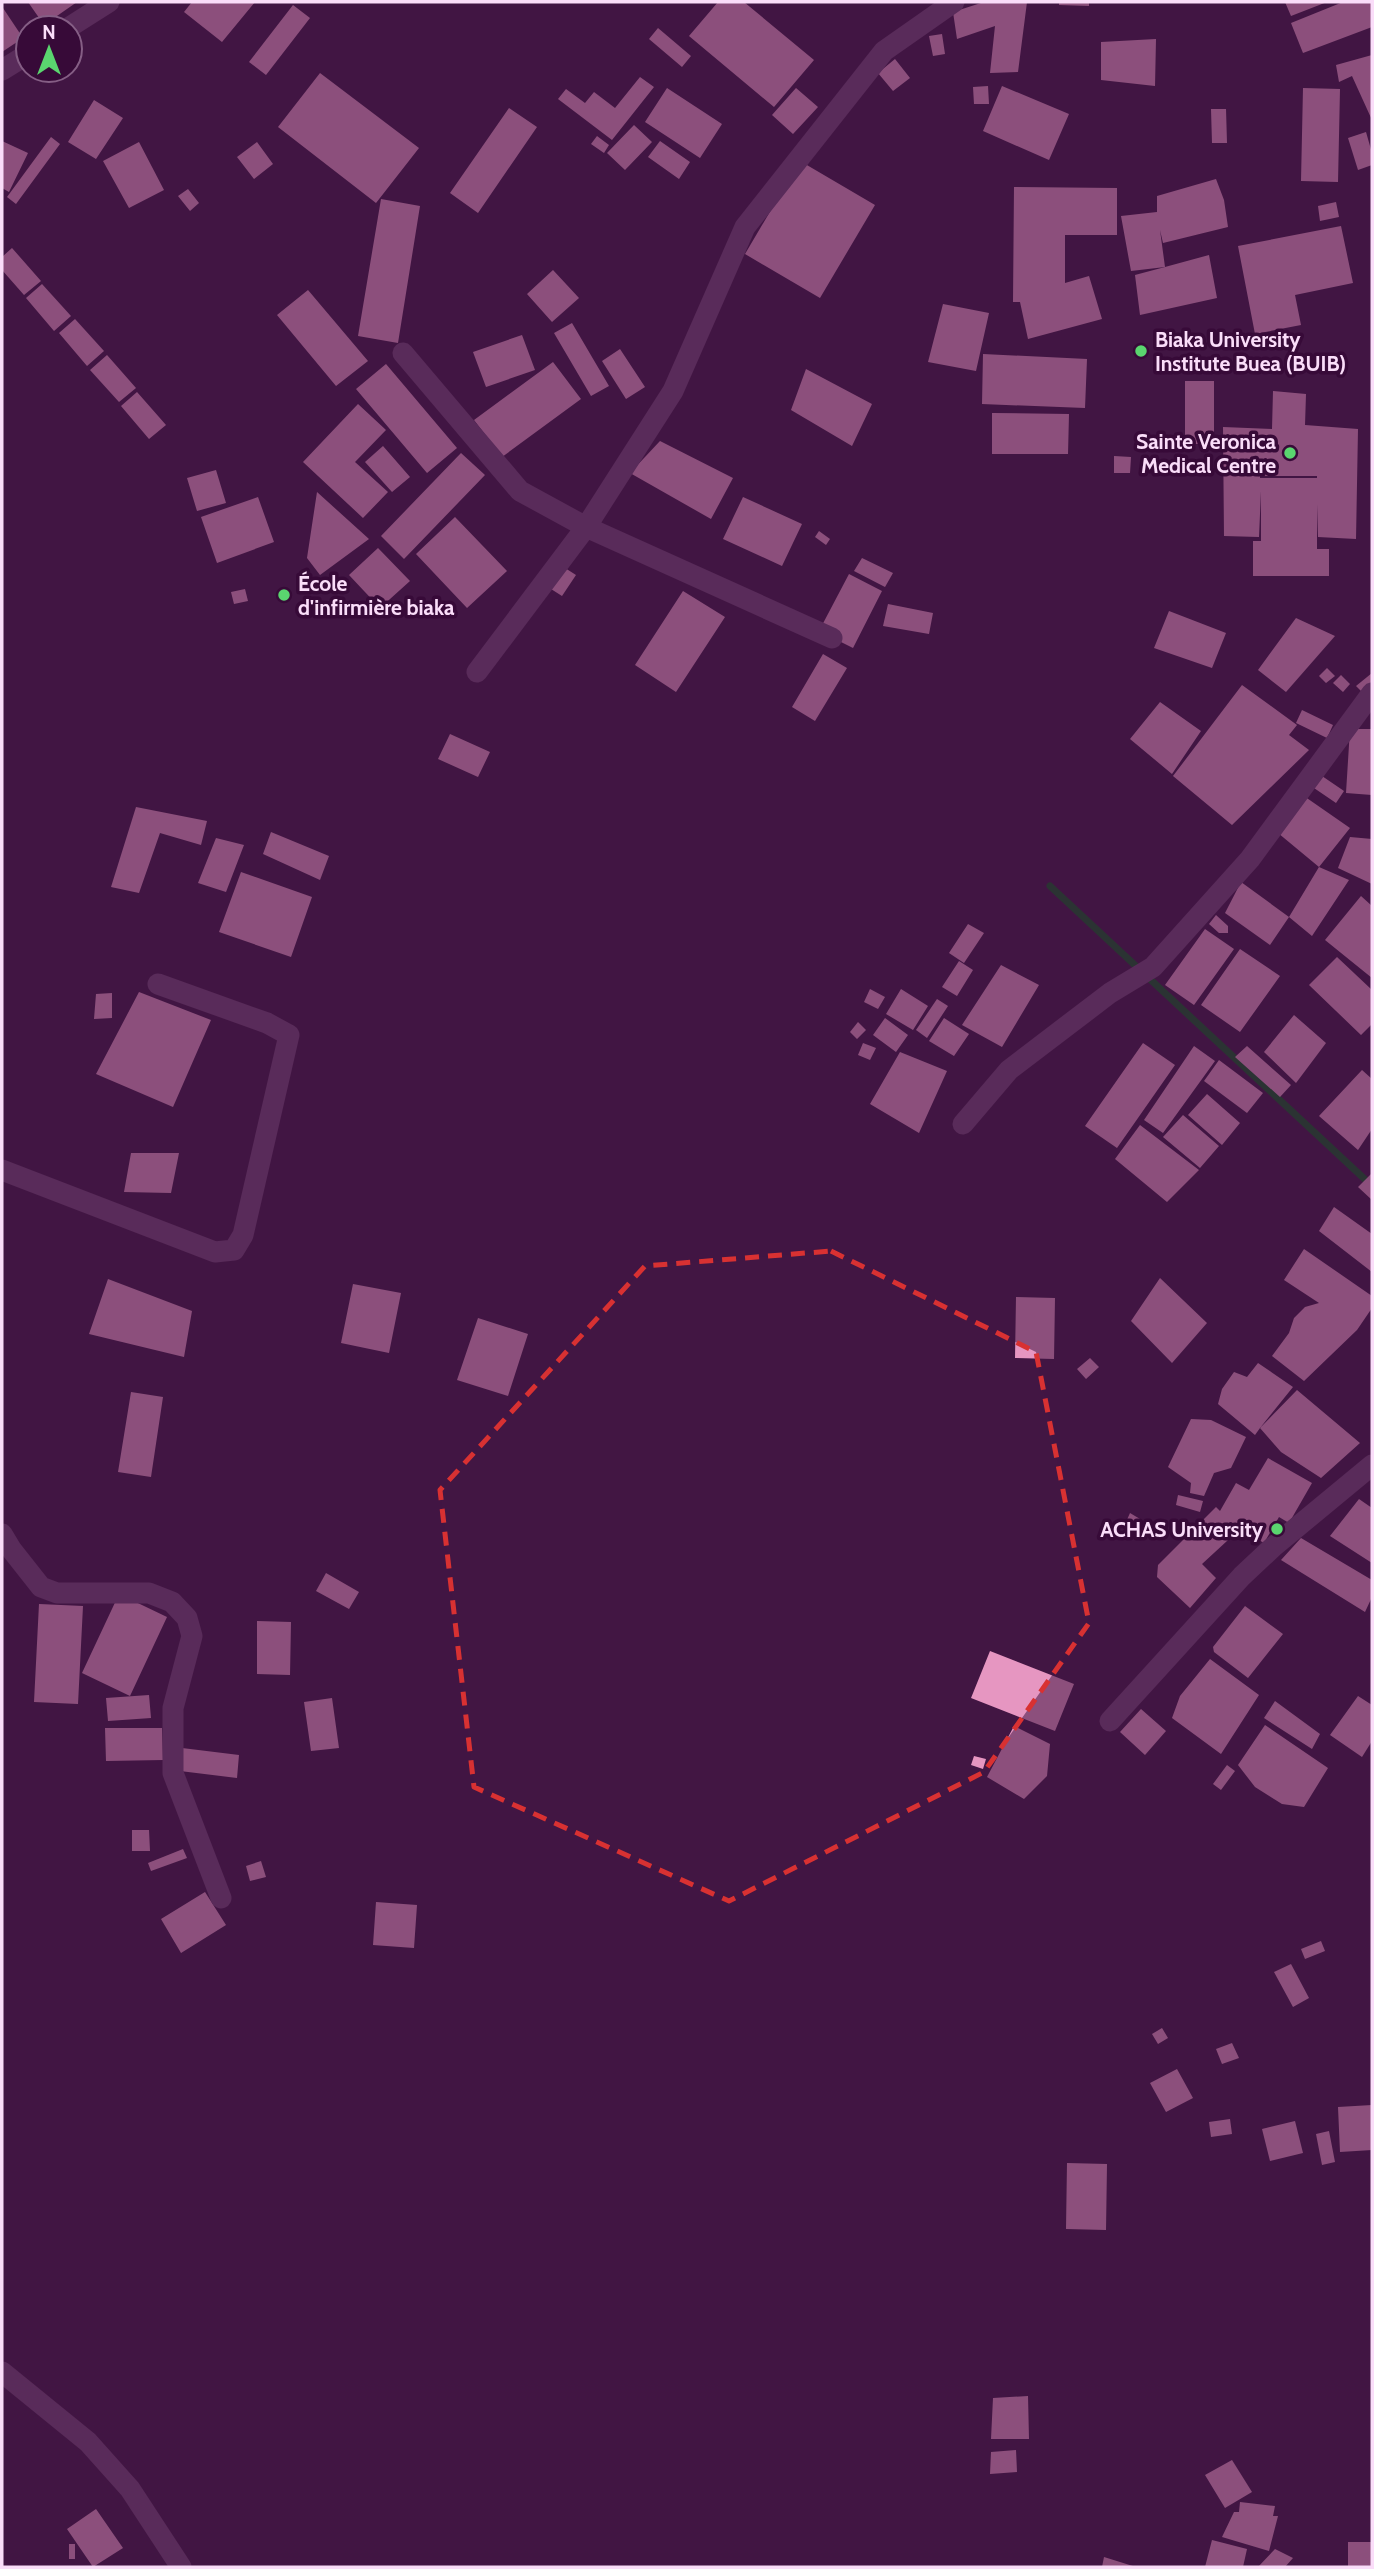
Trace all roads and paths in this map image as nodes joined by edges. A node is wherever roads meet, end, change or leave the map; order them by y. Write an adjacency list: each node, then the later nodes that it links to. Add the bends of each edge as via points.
1 (109, 2): 3 (street)
2 (954, 2): 5 (street, via 884,51 745,227 673,391)
3 (84, 18)
4 (403, 353): 5 (street, via 520,491)
5 (586, 527): 6 (street); 7 (street)
6 (832, 638)
7 (477, 672)
8 (1372, 693): 10 (street, via 1250,859 1153,967 1110,993 1010,1070)
9 (158, 984): 11 (street, via 289,1035 243,1235 234,1250 215,1252)
10 (963, 1124)
11 (2, 1170)
12 (1372, 1465): 14 (street, via 1242,1576)
13 (2, 1534): 15 (street, via 41,1587 57,1592 149,1593 172,1602 187,1618 192,1636 173,1709 173,1773)
14 (1110, 1721)
15 (221, 1898)
16 (2, 2372): 17 (street, via 88,2442 130,2488)
17 (181, 2567)

